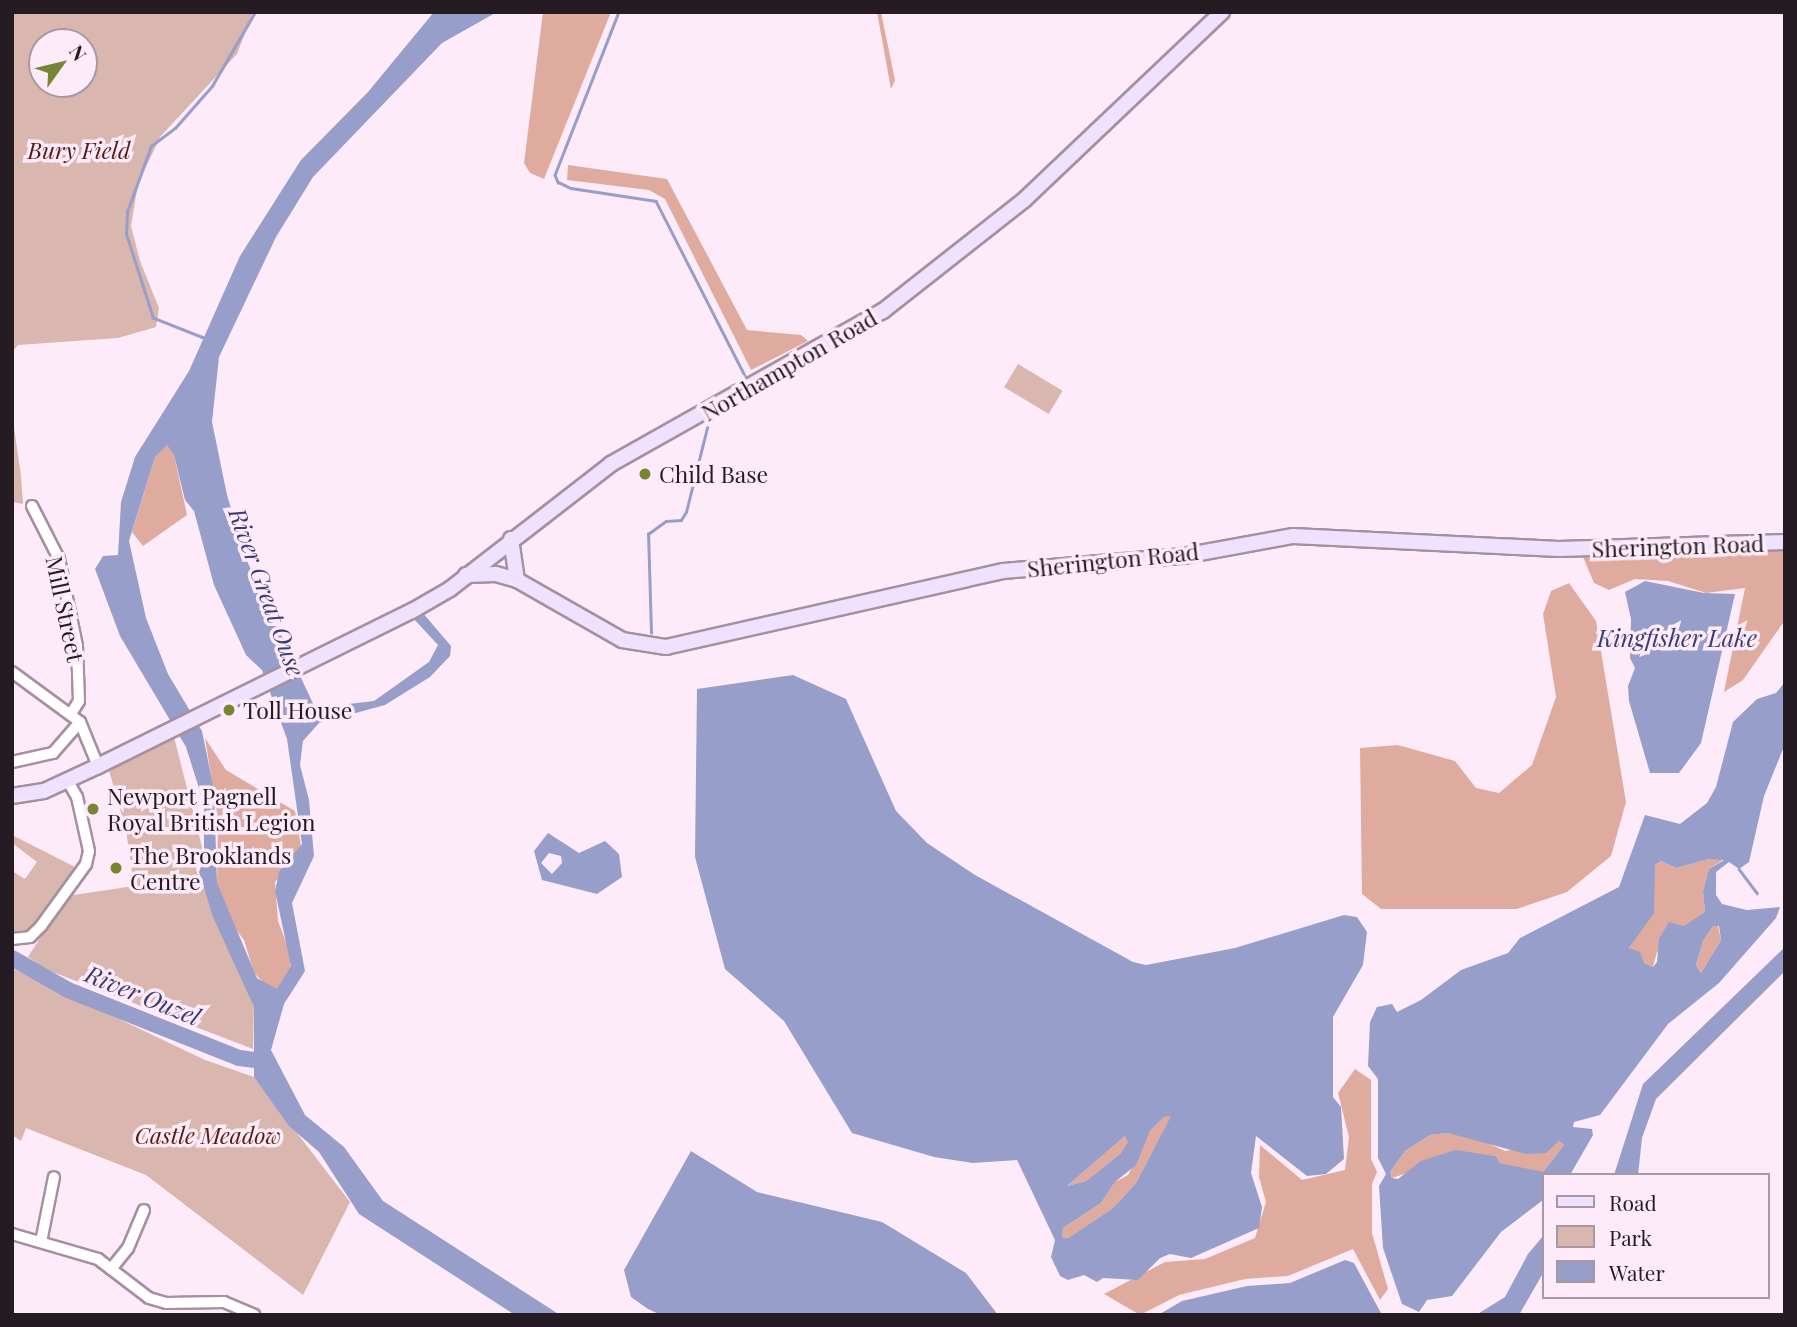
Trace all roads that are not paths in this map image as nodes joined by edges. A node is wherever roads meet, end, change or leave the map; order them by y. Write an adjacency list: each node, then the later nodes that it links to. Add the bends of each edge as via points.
1 (1222, 12): 3 (main road, Northampton Road, via 1024,200 937,272 822,349 611,464)
2 (32, 506): 8 (street, Mill Street, via 59,559 77,646 79,701)
3 (511, 539): 5 (main road, Northampton Road); 6 (main road)
4 (1785, 542): 6 (main road, Sherington Road, via 1559,549 1293,536 1183,556 1003,571 666,647 622,640)
5 (466, 575): 6 (main road, Sherington Road, via 496,574); 11 (main road, Northampton Road, via 412,611)
6 (517, 580)
7 (12, 672): 8 (street)
8 (71, 714): 9 (street)
9 (80, 722): 10 (street, via 53,752); 11 (street)
10 (12, 762)
11 (99, 766): 12 (main road, Northampton Road)
12 (68, 780): 13 (main road, Northampton Road, via 44,791); 14 (street, via 77,797 89,851 86,864 30,937)
13 (12, 796)
14 (12, 939)
15 (54, 1177): 18 (street)
16 (144, 1210): 19 (street, via 128,1248)
17 (12, 1234): 18 (street)
18 (41, 1242): 19 (street, via 98,1259)
19 (111, 1269): 20 (street, via 138,1293 158,1301 224,1302)
20 (254, 1315)

